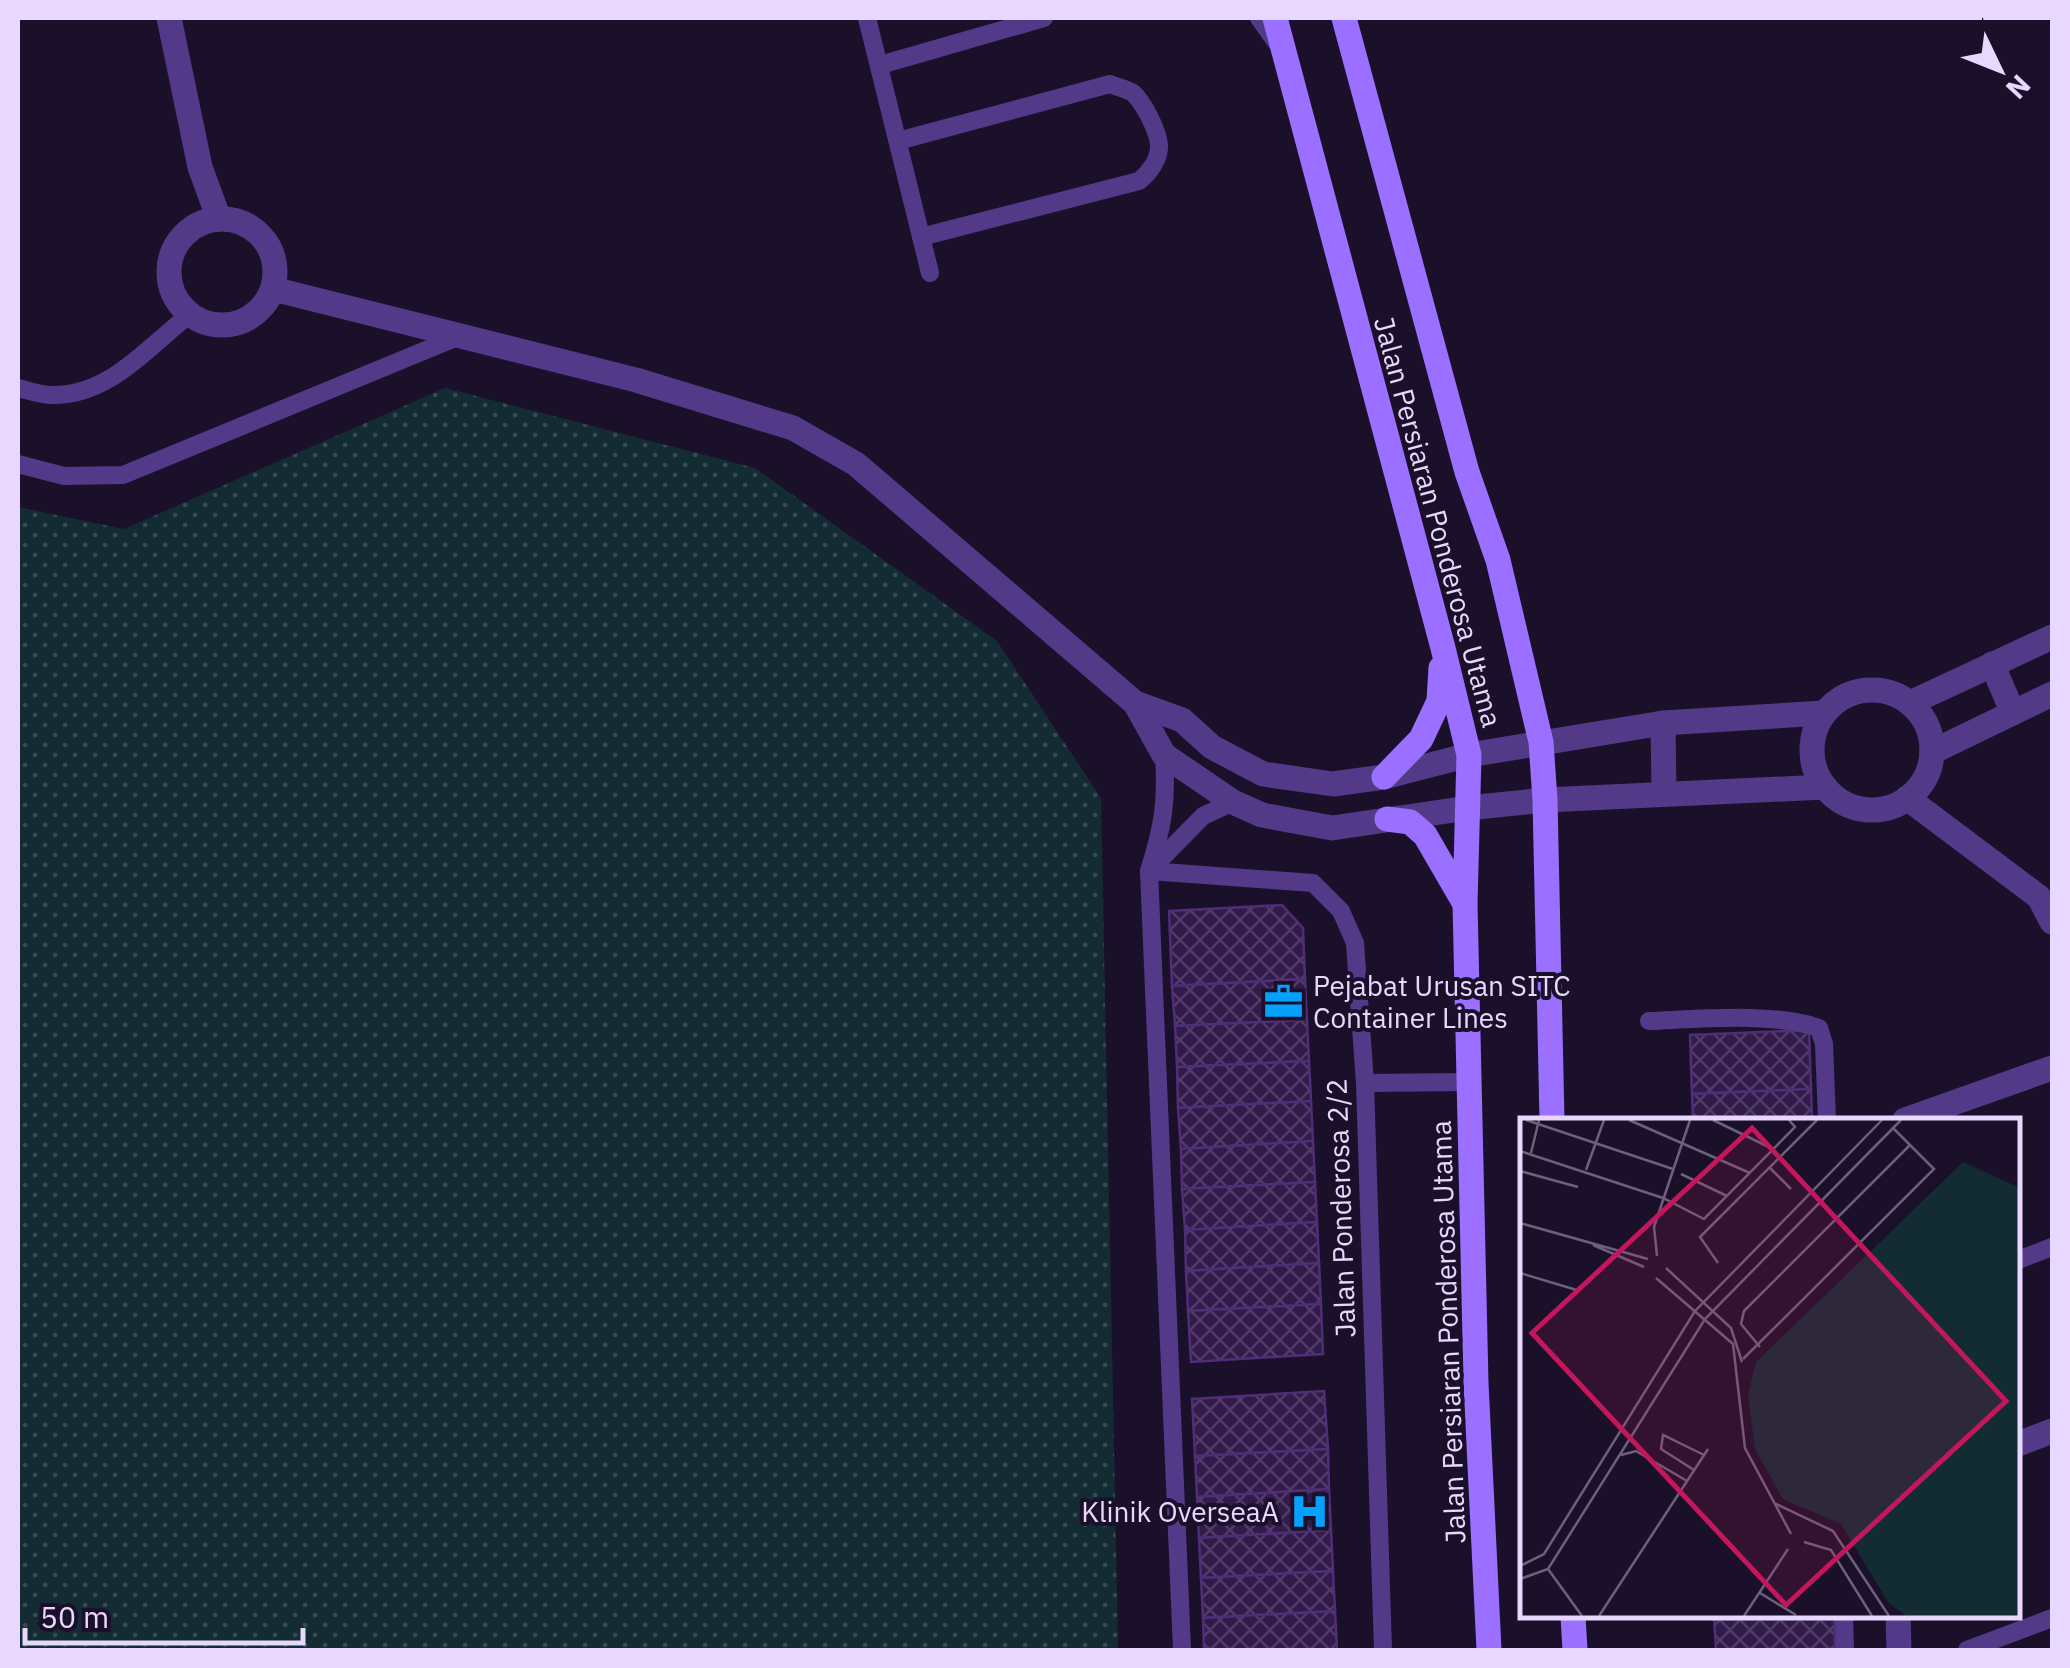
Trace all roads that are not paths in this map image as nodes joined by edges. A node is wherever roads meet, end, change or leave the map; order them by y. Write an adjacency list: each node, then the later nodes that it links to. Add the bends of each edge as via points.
1 (169, 18): 10 (street, via 200,167)
2 (867, 18): 8 (lane)
3 (1044, 18): 8 (lane)
4 (1259, 18): 7 (lane)
5 (1275, 18): 7 (main road, Jalan Persiaran Ponderosa Utama)
6 (1344, 18): 27 (main road, Jalan Persiaran Ponderosa Utama, via 1466,472 1498,560)
7 (1285, 55): 19 (main road, Jalan Persiaran Ponderosa Utama)
8 (880, 65): 9 (lane)
9 (898, 142): 11 (lane); 11 (lane, via 1110,84 1132,92 1148,112 1159,146 1140,181)
10 (219, 219): 13 (street, via 261,235 274,259); 14 (street, via 186,233 169,266 176,301)
11 (921, 238): 12 (lane)
12 (930, 273)
13 (273, 289): 14 (street, via 240,323 205,324); 15 (street)
14 (189, 314): 16 (lane, via 90,390 54,396)
15 (461, 336): 17 (lane, via 123,474 64,476); 22 (street, via 793,428 856,464)
16 (18, 388)
17 (18, 464)
18 (2052, 637): 20 (street)
19 (1442, 648): 29 (main road, Jalan Persiaran Ponderosa Utama); 31 (main road, via 1431,720 1422,739)
20 (1992, 664): 23 (street); 25 (street)
21 (2052, 694): 25 (street)
22 (1135, 703): 30 (street); 31 (street, via 1182,720 1212,747 1262,774 1333,784)
23 (1910, 703): 24 (street, via 1896,694 1861,691); 28 (street, via 1927,725)
24 (1823, 713): 26 (street); 32 (street, via 1813,754)
25 (2013, 713): 28 (street)
26 (1664, 723): 27 (street); 33 (street)
27 (1541, 742): 29 (street); 35 (main road, Jalan Persiaran Ponderosa Utama)
28 (1932, 752): 34 (street, via 1929,770)
29 (1469, 755): 31 (street); 37 (main road, Jalan Persiaran Ponderosa Utama)
30 (1164, 756): 36 (street); 39 (lane, via 1162,829)
31 (1384, 777)
32 (1825, 786): 33 (street); 34 (street, via 1838,799 1873,810)
33 (1664, 794): 35 (street)
34 (1907, 798): 41 (street, via 2039,897)
35 (1544, 800): 37 (street); 46 (main road, Jalan Persiaran Ponderosa Utama)
36 (1233, 802): 38 (street, via 1262,815 1332,828); 39 (lane, via 1203,816)
37 (1468, 808): 38 (street); 40 (main road, Jalan Persiaran Ponderosa Utama)
38 (1387, 820): 40 (main road, via 1410,822 1425,834)
39 (1149, 871): 45 (lane, Jalan Ponderosa 2/2, via 1313,883 1342,912 1355,943); 57 (lane)
40 (1466, 904): 44 (main road, Jalan Persiaran Ponderosa Utama)
41 (2052, 922)
42 (1649, 1020): 47 (lane, via 1801,1022 1819,1028)
43 (2052, 1068): 48 (street)
44 (1470, 1082): 45 (lane); 59 (main road, Jalan Persiaran Ponderosa Utama)
45 (1365, 1083): 58 (lane, Jalan Ponderosa 2/2)
46 (1552, 1118)
47 (1827, 1118)
48 (1911, 1118)
49 (2052, 1247): 50 (lane)
50 (2020, 1259)
51 (2052, 1431): 52 (street)
52 (2020, 1443)
53 (1573, 1618): 60 (main road)
54 (1844, 1618): 61 (lane)
55 (1898, 1618): 62 (street)
56 (2052, 1618): 63 (lane)
57 (1182, 1650)
58 (1383, 1650)
59 (1489, 1650)
60 (1575, 1650)
61 (1846, 1650)
62 (1900, 1650)
63 (1967, 1650)

